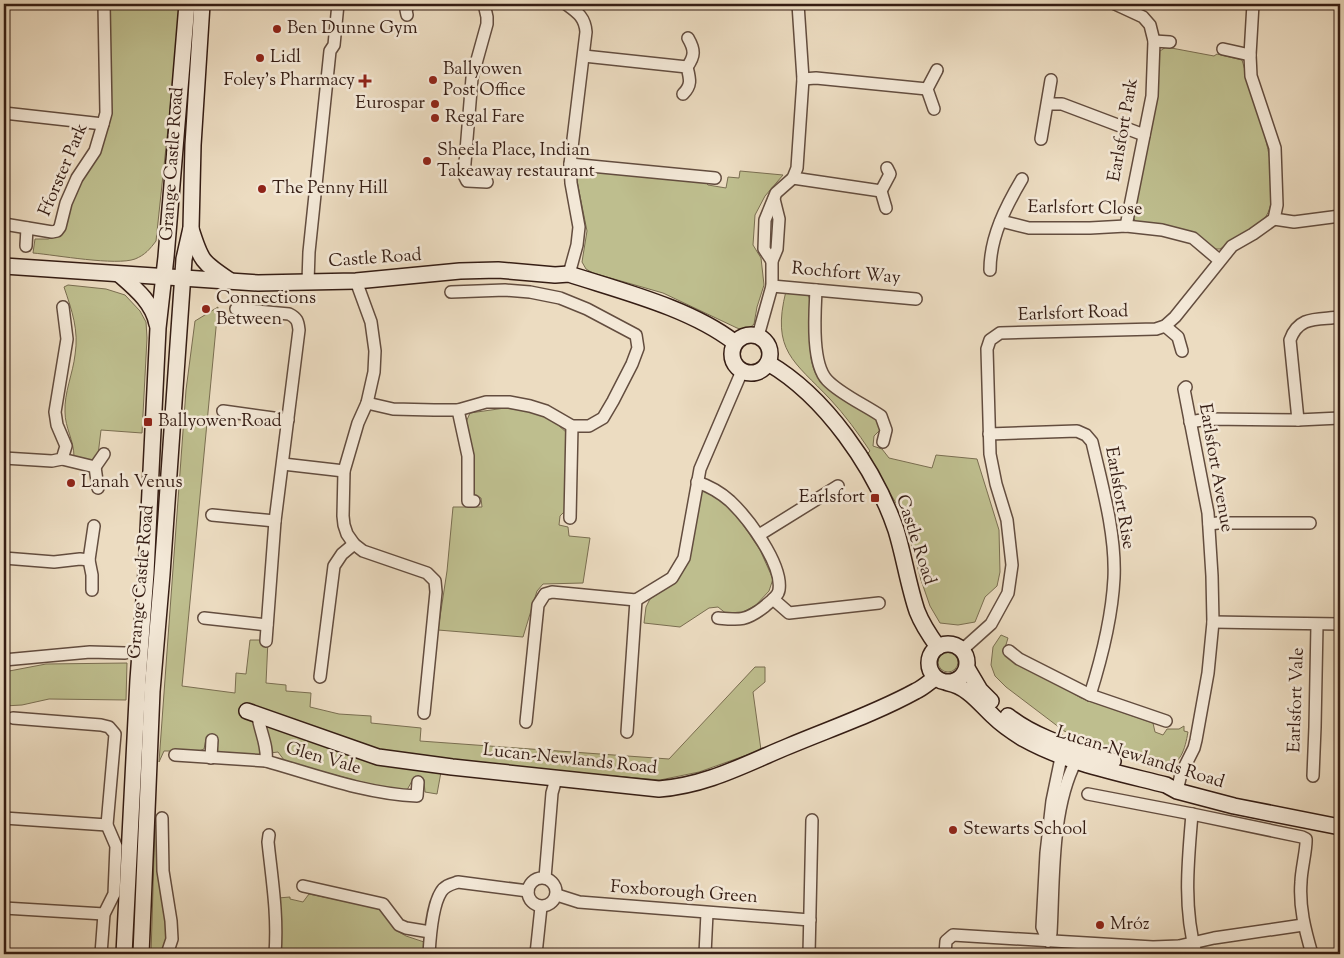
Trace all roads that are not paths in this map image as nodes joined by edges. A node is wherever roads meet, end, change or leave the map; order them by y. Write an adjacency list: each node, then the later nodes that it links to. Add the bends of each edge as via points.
1 (104, 4): 26 (street, Fforster Park)
2 (187, 4): 50 (street, Grange Castle Road)
3 (202, 4): 43 (street, Grange Castle Road)
4 (338, 4): 54 (street, via 334,45 330,51)
5 (474, 4): 6 (street)
6 (483, 4): 34 (street, via 487,24 472,78 464,176 467,181)
7 (566, 4): 16 (street, via 584,20)
8 (798, 4): 19 (street)
9 (1115, 4): 12 (street, Earlsfort Park, via 1143,17 1150,26)
10 (1253, 4): 15 (street)
11 (688, 38): 17 (street, via 694,53)
12 (1154, 41): 13 (street); 27 (street, Earlsfort Park, via 1152,96)
13 (1170, 42)
14 (1223, 49): 15 (street)
15 (1250, 55): 38 (street, via 1252,76 1274,148 1277,205)
16 (584, 56): 17 (street); 29 (street)
17 (687, 67): 22 (street, via 691,82)
18 (937, 70): 21 (street)
19 (803, 79): 21 (street); 32 (street, via 797,168)
20 (1051, 80): 23 (street)
21 (927, 89): 24 (street)
22 (683, 94)
23 (1048, 104): 27 (street, via 1062,104); 28 (street)
24 (934, 109)
25 (4, 113): 26 (street)
26 (104, 124): 42 (street, Fforster Park, via 95,151 77,178 66,203 60,227 52,232)
27 (1144, 135): 41 (street, Earlsfort Park)
28 (1041, 139)
29 (570, 164): 31 (street); 48 (street, via 579,227)
30 (887, 168): 35 (street, via 890,174)
31 (715, 178)
32 (793, 178): 35 (street); 55 (street, via 776,193 774,199 780,219 777,249 772,261)
33 (1022, 179): 39 (street, Earlsfort Close)
34 (487, 182)
35 (882, 190): 36 (street)
36 (886, 208)
37 (1340, 216): 38 (street, via 1294,222)
38 (1274, 219): 45 (street, via 1232,246)
39 (1001, 221): 41 (street, Earlsfort Close, via 1029,228); 47 (street, Earlsfort Close, via 990,253)
40 (4, 224): 42 (street, Fforster Park)
41 (1126, 226): 45 (street, Earlsfort Close, via 1193,238)
42 (28, 228): 44 (street)
43 (191, 228): 51 (street, Grange Castle Road); 52 (street, via 198,253 206,265)
44 (26, 246)
45 (1219, 260): 62 (street)
46 (4, 266): 49 (street, Castle Road)
47 (990, 270)
48 (569, 274): 53 (street, Castle Road, via 460,271); 65 (street, Castle Road, via 658,303)
49 (120, 275): 50 (street, Castle Road); 63 (street, via 155,313)
50 (163, 278): 51 (street, Castle Road); 63 (street, Grange Castle Road)
51 (183, 279): 52 (street, Castle Road); 161 (street, Grange Castle Road, via 152,691)
52 (231, 281): 54 (street, Castle Road)
53 (356, 281): 54 (street, Castle Road); 70 (street, via 371,322 375,351)
54 (308, 282)
55 (772, 286): 56 (street, Rochfort Way); 64 (street)
56 (816, 290): 58 (street, Rochfort Way); 79 (street, via 819,367 834,386 881,416 886,430)
57 (451, 292): 77 (street, via 505,290 560,298 636,335 638,348 632,364 603,418 589,426)
58 (916, 299)
59 (63, 307): 82 (street, via 67,338 55,412 66,446)
60 (236, 309): 74 (street, via 289,314 298,321)
61 (1340, 317): 75 (street, via 1306,321 1293,331 1290,340)
62 (1165, 326): 66 (street, via 1178,337); 78 (street, Earlsfort Road, via 1156,329 1000,333 990,340 987,349)
63 (158, 328): 160 (street, Grange Castle Road)
64 (758, 336): 65 (street, via 747,335); 67 (street, via 770,348)
65 (734, 342): 68 (street, via 732,356)
66 (1182, 352)
67 (768, 363): 68 (street, via 759,372); 111 (street, Castle Road, via 783,372 823,408 869,472 895,529 917,611)
68 (742, 371): 86 (street)
69 (1186, 387): 76 (street, Earlsfort Avenue)
70 (367, 403): 71 (street, via 403,410); 85 (street)
71 (458, 410): 77 (street, via 486,402 509,402 546,411); 89 (street, via 468,456 468,501)
72 (224, 411): 74 (street)
73 (1340, 418): 75 (street)
74 (288, 420): 83 (street)
75 (1298, 420): 76 (street, via 1207,419)
76 (1190, 422): 94 (street, Earlsfort Avenue)
77 (572, 426): 91 (street)
78 (989, 434): 112 (street, Earlsfort Road, via 993,469 1007,520 1012,565 1008,593 991,624); 119 (street, Earlsfort Rise, via 1077,431 1086,434 1092,442 1110,529 1114,577 1107,634)
79 (883, 442)
80 (104, 454): 84 (street)
81 (4, 458): 82 (street)
82 (62, 459): 84 (street)
83 (283, 464): 85 (street); 92 (street)
84 (95, 467): 88 (street)
85 (344, 471): 97 (street, via 344,525)
86 (697, 482): 96 (street, via 729,501); 102 (street, via 684,558 672,578)
87 (838, 486): 96 (street)
88 (98, 488)
89 (474, 501)
90 (212, 515): 92 (street)
91 (570, 518)
92 (275, 521): 108 (street)
93 (1310, 523): 94 (street)
94 (1209, 524): 106 (street, Earlsfort Avenue)
95 (94, 526): 99 (street)
96 (759, 535): 101 (street, via 777,573 779,591)
97 (354, 544): 117 (street, via 334,566); 121 (street, via 363,551 427,574 435,581)
98 (4, 558): 99 (street, via 54,562)
99 (89, 560): 100 (street)
100 (92, 590)
101 (773, 599): 103 (street, via 789,613); 105 (street, via 748,618)
102 (636, 600): 124 (street, via 546,594 538,605); 125 (street)
103 (879, 603)
104 (204, 618): 108 (street)
105 (718, 618)
106 (1212, 622): 109 (street); 135 (street, Earlsfort Avenue, via 1208,673 1196,740)
107 (1340, 624): 109 (street)
108 (267, 625): 110 (street)
109 (1317, 625): 132 (street, Earlsfort Vale)
110 (266, 641)
111 (938, 647): 112 (street, via 951,644); 118 (street, via 929,664 931,673)
112 (962, 650): 116 (street, Lucan-Newlands Road, via 967,658)
113 (1009, 651): 119 (street)
114 (125, 654): 115 (street, via 90,652)
115 (4, 660)
116 (967, 668): 118 (street, Lucan-Newlands Road, via 960,679); 127 (street, Lucan-Newlands Road, via 980,690 1016,722)
117 (320, 677)
118 (942, 680): 127 (street, Lucan-Newlands Road, via 966,690 995,718 1023,738 1043,749); 133 (street, Lucan-Newlands Road, via 867,715 704,781 659,789)
119 (1090, 695): 123 (street)
120 (253, 713): 130 (street, Glen Vale, via 264,737); 133 (street, Lucan-Newlands Road, via 378,757)
121 (424, 713)
122 (12, 718): 142 (street, via 109,727 115,734)
123 (1166, 721)
124 (526, 722)
125 (627, 732)
126 (212, 740): 129 (street)
127 (1063, 750): 131 (street, Lucan-Newlands Road); 135 (street, Lucan-Newlands Road); 156 (street, via 1052,801 1046,853 1042,927)
128 (176, 755): 129 (street)
129 (210, 758): 130 (street)
130 (266, 761): 134 (street, Glen Vale, via 354,787 417,796)
131 (1076, 761): 135 (street, Lucan-Newlands Road); 156 (street, via 1059,808)
132 (1313, 776)
133 (556, 779): 145 (street, via 552,792)
134 (418, 782)
135 (1178, 787): 141 (street, Lucan-Newlands Road); 143 (street, Lucan-Newlands Road, via 1268,814)
136 (1088, 794): 137 (street)
137 (1192, 814): 154 (street, via 1306,840 1301,884); 157 (street, via 1187,911)
138 (5, 818): 142 (street)
139 (162, 818): 162 (street, via 163,871 172,922 172,939)
140 (812, 820): 153 (street)
141 (1340, 820)
142 (108, 824): 152 (street, via 116,846 114,894)
143 (1340, 827)
144 (269, 835): 163 (street, via 276,897)
145 (546, 878): 147 (street, via 532,882); 148 (street, via 553,882)
146 (304, 886): 155 (street, via 383,904 399,925)
147 (528, 891): 149 (street, via 532,903); 155 (street, via 474,883 458,882 448,886 441,891)
148 (557, 895): 149 (street, via 553,902); 151 (street, Foxborough Green, via 579,902)
149 (541, 907): 165 (street)
150 (4, 908): 152 (street)
151 (706, 913): 153 (street, Foxborough Green); 166 (street)
152 (104, 914): 159 (street)
153 (810, 920): 167 (street)
154 (1303, 925): 157 (street); 170 (street)
155 (430, 932): 164 (street)
156 (1048, 940): 158 (street); 168 (street, via 953,935 946,941)
157 (1193, 943): 158 (street); 169 (street)
158 (1095, 949)
159 (101, 954)
160 (124, 954)
161 (141, 954)
162 (167, 954)
163 (275, 954)
164 (428, 954)
165 (536, 954)
166 (705, 954)
167 (809, 954)
168 (945, 954)
169 (1196, 954)
170 (1312, 954)

